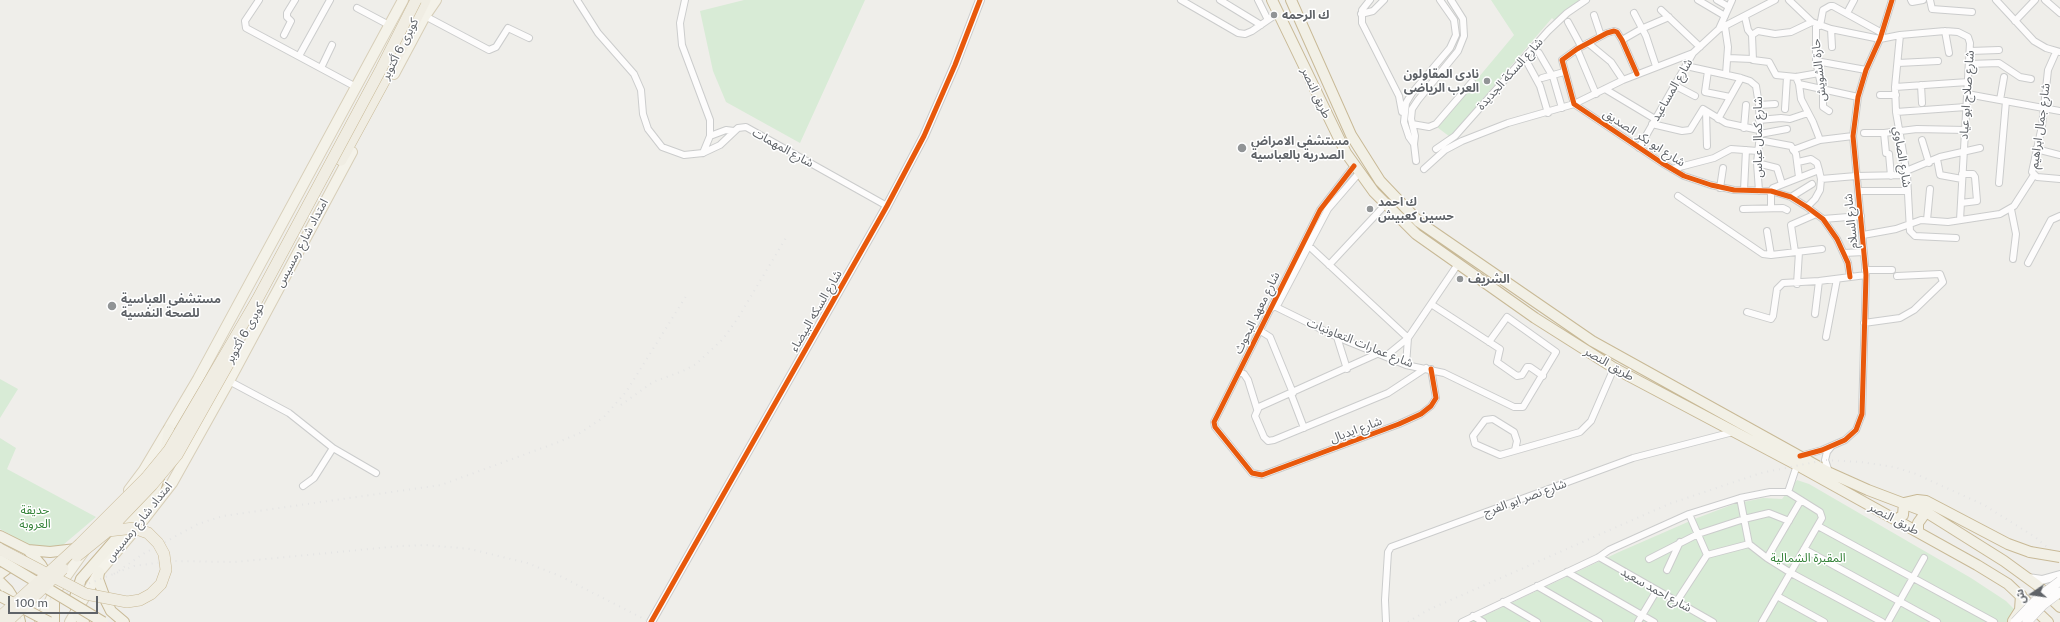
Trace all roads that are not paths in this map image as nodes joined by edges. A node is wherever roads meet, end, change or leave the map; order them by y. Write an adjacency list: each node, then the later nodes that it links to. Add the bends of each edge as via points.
1 (258, 0): 79 (street, via 245,21 245,26)
2 (295, 0): 59 (street, via 287,14 291,21)
3 (330, 0): 79 (street)
4 (403, 0): 54 (main road)
5 (416, 0): 321 (highway, كوبرى 6 أكتوبر, bridge, via 378,76 257,300 169,450 146,478 80,544)
6 (425, 0): 279 (highway, كوبرى 6 أكتوبر, bridge, via 388,74 188,437 152,485)
7 (436, 0): 45 (main road, امتداد شارع رمسيس)
8 (577, 0): 166 (street, شارع المهمات, via 598,32 634,74 641,90 645,122 651,136 662,147 676,154)
9 (685, 0): 152 (street, via 680,17 682,46 708,112)
10 (980, 0): 201 (street, شارع السكه البيضاء, via 933,114)
11 (1181, 0): 53 (street, via 1238,33 1245,34)
12 (1220, 0): 53 (street)
13 (1258, 0): 49 (street)
14 (1272, 0): 39 (highway, طريق النصر)
15 (1291, 0): 264 (highway, طريق النصر, via 1351,135 1380,181 1405,210 1592,341)
16 (1370, 0): 43 (street)
17 (1384, 0): 43 (street, via 1372,11)
18 (1440, 0): 65 (street, via 1454,20)
19 (1451, 0): 67 (street, via 1463,19)
20 (1586, 0): 160 (street, شارع السكة الجديدة, via 1548,31 1455,136)
21 (1698, 0): 46 (street)
22 (1717, 0): 35 (street)
23 (1732, 0): 35 (street)
24 (1789, 0): 52 (street)
25 (1854, 0): 41 (street)
26 (1892, 0): 63 (street, شارع السلام)
27 (1911, 0): 28 (street)
28 (1923, 0)
29 (1930, 0): 38 (street, via 1932,9)
30 (1996, 0): 50 (street)
31 (2035, 0): 50 (street)
32 (2045, 0): 42 (street)
33 (1771, 1): 48 (street)
34 (1834, 3): 41 (street); 52 (street, حارة الشويش, via 1823,10)
35 (1729, 7): 46 (street)
36 (357, 8): 54 (street)
37 (1661, 10): 47 (street)
38 (1972, 12)
39 (1278, 13): 49 (street); 176 (highway, طريق النصر, via 1332,126)
40 (1634, 13): 56 (street)
41 (1848, 13): 63 (street)
42 (2060, 13)
43 (1361, 14): 138 (street, via 1364,28 1399,96)
44 (1594, 15): 62 (street)
45 (425, 16): 64 (street, via 489,50 496,47 508,28); 210 (main road, امتداد شارع رمسيس)
46 (1725, 16): 55 (street)
47 (1669, 17): 56 (street); 70 (street)
48 (1745, 17): 55 (street); 60 (street)
49 (1268, 20): 53 (street)
50 (2015, 21): 75 (street, via 2034,40)
51 (1568, 22): 72 (street)
52 (1816, 24): 57 (street); 60 (street, via 1791,32 1775,34 1758,31); 82 (street, حارة الشويش)
53 (1261, 25)
54 (389, 26): 109 (main road)
55 (1722, 28): 70 (street); 80 (street)
56 (1641, 29): 66 (street); 87 (street, via 1646,36)
57 (1831, 29): 63 (street); 71 (street)
58 (1945, 31): 61 (street, شارع صلاح ابو عياد); 74 (street, شارع صلاح ابو عياد, via 1964,33 1968,37); 78 (street)
59 (284, 35)
60 (1752, 35): 81 (street)
61 (1900, 35): 63 (street, شارع صلاح ابو عياد); 84 (street, شارع الصاوي)
62 (1601, 36): 66 (street, via 1614,31); 68 (street)
63 (1881, 36): 90 (street, شارع السلام)
64 (529, 38)
65 (1455, 38): 67 (street); 118 (street, via 1450,48)
66 (1622, 40): 94 (street)
67 (1463, 41): 123 (street, via 1455,55)
68 (1588, 43): 72 (street); 103 (street, via 1611,62)
69 (332, 45): 89 (street)
70 (1700, 47): 77 (street)
71 (1832, 47)
72 (1579, 48): 92 (street, via 1562,60); 113 (street)
73 (1999, 50): 74 (street)
74 (1970, 51): 86 (street, شارع صلاح ابو عياد)
75 (2058, 52): 131 (street, شارع جمال ابراهيم, via 2048,70)
76 (1539, 53): 96 (street)
77 (1693, 53): 87 (street); 88 (street, شارع المساعيد)
78 (1949, 53)
79 (299, 56): 89 (street)
80 (1728, 58): 81 (street); 95 (street)
81 (1752, 59): 97 (street, via 1769,62 1776,75)
82 (1816, 61): 90 (street); 93 (street, حارة الشويش)
83 (1938, 61): 84 (street)
84 (1898, 63): 110 (street, شارع الصاوي)
85 (1528, 64): 136 (street, via 1540,86)
86 (1969, 64): 102 (street, via 1999,63 2017,75); 105 (street, شارع صلاح ابو عياد)
87 (1656, 66): 94 (street)
88 (1686, 66): 91 (street, شارع كمال عباس); 107 (street, شارع المساعيد)
89 (321, 68): 109 (street)
90 (1866, 70): 120 (street, شارع السلام)
91 (1708, 71): 95 (street, شارع كمال عباس); 119 (street, via 1705,92)
92 (1564, 72): 96 (street); 124 (street)
93 (1819, 73): 98 (street); 111 (street, حارة الشويش)
94 (1637, 74): 103 (street)
95 (1726, 74): 101 (street, شارع كمال عباس)
96 (1552, 75): 100 (street); 129 (street)
97 (1787, 77): 98 (street); 130 (street)
98 (1796, 77): 106 (street)
99 (2004, 77): 121 (street)
100 (1542, 78)
101 (1741, 78): 119 (street); 127 (street, شارع كمال عباس, via 1756,86)
102 (2031, 79)
103 (1623, 80): 112 (street)
104 (1472, 82): 142 (street, via 1436,124 1429,127)
105 (1968, 82): 108 (street); 114 (street, شارع صلاح ابو عياد)
106 (1799, 84): 111 (street); 137 (street, via 1801,99)
107 (1674, 85): 117 (street); 141 (street, شارع المساعيد)
108 (1921, 85): 110 (street); 122 (street)
109 (356, 87): 198 (main road)
110 (1895, 87): 116 (street, شارع الصاوي)
111 (1822, 88): 120 (street); 133 (street, حارة الشويش, via 1823,108)
112 (1605, 89): 113 (street); 141 (street)
113 (1596, 94): 124 (street)
114 (1967, 94): 121 (street); 128 (street, شارع صلاح ابو عياد)
115 (1880, 95): 116 (street)
116 (1896, 95): 135 (street, شارع الصاوي)
117 (1694, 96)
118 (1408, 97): 123 (street); 138 (street)
119 (1730, 97): 139 (street)
120 (1858, 97): 153 (street, شارع السلام)
121 (2003, 101): 131 (street); 186 (street)
122 (1922, 102)
123 (1415, 104): 142 (street, via 1411,112)
124 (1574, 104): 129 (street); 158 (street, شارع ابو بكر الصديق)
125 (1775, 104): 127 (street)
126 (1746, 105): 143 (street)
127 (1759, 105): 140 (street, شارع كمال عباس)
128 (1966, 107): 135 (street); 145 (street, شارع صلاح ابو عياد)
129 (1562, 108): 136 (street)
130 (1785, 109)
131 (2044, 109): 134 (street); 161 (street, شارع جمال ابراهيم)
132 (1705, 110): 139 (street); 141 (street, via 1686,131); 157 (street)
133 (1829, 111)
134 (2060, 111)
135 (1896, 112): 148 (street, شارع الصاوي)
136 (1548, 113): 174 (street, via 1508,123 1462,141 1438,156)
137 (1808, 113): 140 (street, via 1790,119); 154 (street)
138 (1404, 116): 147 (street)
139 (1718, 119): 143 (street)
140 (1759, 120): 151 (street, شارع كمال عباس)
141 (1654, 122): 158 (street, شارع المساعيد)
142 (1413, 127): 147 (street); 156 (street)
143 (1744, 128): 151 (street)
144 (1787, 129): 151 (street)
145 (1964, 130): 148 (street, via 1917,129); 165 (street, شارع صلاح ابو عياد)
146 (734, 131): 152 (street, via 726,130); 166 (street, شارع المهمات, via 720,146); 201 (street, شارع المهمات, via 746,127)
147 (1407, 132): 156 (street)
148 (1898, 132): 150 (street); 178 (street, شارع الصاوي)
149 (1864, 133): 150 (street)
150 (1884, 133): 181 (street)
151 (1759, 135): 163 (street, via 1789,145); 164 (street, شارع كمال عباس)
152 (710, 136): 166 (street)
153 (1853, 136): 154 (street); 180 (street, شارع السلام)
154 (1820, 140): 163 (street)
155 (1922, 140): 172 (street)
156 (1414, 144): 169 (street)
157 (1707, 146)
158 (1639, 148): 175 (street, شارع ابو بكر الصديق)
159 (1980, 148): 165 (street)
160 (1436, 149)
161 (2036, 149): 167 (street); 179 (street, شارع جمال ابراهيم, via 2032,172)
162 (1746, 150): 164 (street); 175 (street, via 1731,149 1714,158); 191 (street)
163 (1793, 150): 170 (street)
164 (1758, 151): 171 (street, شارع كمال عباس)
165 (1963, 151): 168 (street); 182 (street, شارع صلاح ابو عياد)
166 (703, 154)
167 (2060, 155)
168 (1936, 159): 172 (street); 182 (street, via 1940,175)
169 (1416, 161)
170 (1798, 162): 177 (street, via 1811,159); 183 (street)
171 (1757, 163): 187 (street, via 1777,168); 192 (street, شارع كمال عباس)
172 (1929, 163): 178 (street)
173 (1723, 168): 189 (street)
174 (1424, 169)
175 (1672, 169): 189 (street, شارع ابو بكر الصديق)
176 (1357, 170): 200 (highway, طريق النصر); 218 (street, شارع معهد البحوث, via 1332,202); 236 (street, شارع معهد البحوث, via 1320,210)
177 (1819, 170): 183 (street); 184 (street)
178 (1906, 173): 181 (street); 195 (street, شارع الصاوي)
179 (2034, 175): 185 (street, شارع جمال ابراهيم, via 2037,178); 205 (street)
180 (1856, 176): 181 (street); 184 (street); 194 (street, شارع السلام)
181 (1891, 176)
182 (1962, 176): 199 (street, شارع صلاح ابو عياد); 199 (street, via 1973,174 1975,177 1977,201)
183 (1799, 177): 187 (street)
184 (1821, 179): 202 (street, via 1820,190)
185 (2060, 179)
186 (1999, 183)
187 (1782, 184): 193 (street)
188 (1812, 184): 197 (street)
189 (1720, 188): 191 (street, شارع ابو بكر الصديق)
190 (1930, 189): 212 (street)
191 (1744, 190): 192 (street, شارع ابو بكر الصديق)
192 (1759, 191): 193 (street, شارع ابو بكر الصديق)
193 (1771, 191): 197 (street, شارع ابو بكر الصديق); 203 (street)
194 (1858, 191): 195 (street); 208 (street, شارع السلام)
195 (1908, 191): 214 (street, شارع الصاوي)
196 (1678, 196): 223 (street, via 1756,251)
197 (1791, 197): 202 (street, شارع ابو بكر الصديق)
198 (296, 200): 210 (main road, via 296,206 304,216); 240 (main road)
199 (1961, 203): 213 (street, شارع صلاح ابو عياد)
200 (1385, 205): 226 (highway, طريق النصر, via 1416,234); 227 (street)
201 (887, 206): 334 (street, شارع السكه البيضاء)
202 (1807, 207): 207 (street, شارع ابو بكر الصديق)
203 (1771, 208): 204 (street); 206 (street)
204 (1743, 209)
205 (2011, 209): 213 (street, via 1992,217); 224 (street, via 2016,234)
206 (1788, 210)
207 (1816, 214): 211 (street, شارع ابو بكر الصديق); 220 (street, via 1791,226)
208 (1861, 216): 211 (street); 216 (street, شارع السلام)
209 (2060, 216): 225 (street, via 2051,220)
210 (316, 218): 246 (main road, امتداد شارع رمسيس)
211 (1823, 218): 222 (street, شارع ابو بكر الصديق)
212 (1927, 220): 213 (street); 214 (street)
213 (1960, 220)
214 (1910, 223): 216 (street, via 1896,229); 217 (street, via 1910,231 1915,236)
215 (1767, 231): 223 (street)
216 (1863, 235): 221 (street, شارع السلام)
217 (1956, 238)
218 (1309, 246): 227 (street); 236 (street, شارع معهد البحوث)
219 (1822, 249): 220 (street)
220 (1797, 252): 223 (street); 234 (street)
221 (1864, 252): 222 (street); 229 (street, شارع السلام)
222 (1844, 253): 231 (street, شارع ابو بكر الصديق)
223 (1771, 255)
224 (2013, 259)
225 (2028, 263)
226 (1458, 264): 235 (street); 251 (highway, طريق النصر, via 1574,344)
227 (1329, 265): 244 (street)
228 (1892, 270): 229 (street)
229 (1866, 272): 231 (street); 239 (street, شارع السلام)
230 (1897, 276): 239 (street, via 1940,274 1943,282 1914,310 1900,318)
231 (1850, 277): 232 (street)
232 (1837, 279): 233 (street); 243 (street)
233 (1819, 282): 234 (street); 238 (street)
234 (1797, 284): 237 (street, via 1783,283 1778,286 1774,316 1771,319)
235 (1431, 304): 244 (street); 245 (street)
236 (1273, 307): 241 (street, شارع معهد البحوث); 242 (street, شارع عمارات التعاونيات)
237 (1747, 312)
238 (1815, 314)
239 (1864, 322): 261 (street, شارع السلام, via 1860,422 1850,436)
240 (225, 329): 246 (main road, via 240,322 245,325 249,332); 259 (main road)
241 (1259, 330): 253 (street, شارع معهد البحوث); 256 (street, via 1270,337)
242 (1337, 337): 247 (street, شارع عمارات التعاونيات); 252 (street)
243 (1826, 337)
244 (1408, 338): 248 (street); 249 (street)
245 (1489, 342): 254 (street, via 1500,350 1497,362 1517,376 1522,375 1528,367); 254 (street, via 1505,318 1510,319 1555,350 1555,355)
246 (248, 344): 255 (main road, امتداد شارع رمسيس)
247 (1379, 354): 248 (street, شارع عمارات التعاونيات); 252 (street)
248 (1386, 356): 249 (street, شارع عمارات التعاونيات)
249 (1406, 365): 250 (street, شارع عمارات التعاونيات)
250 (1428, 368): 254 (street, شارع عمارات التعاونيات, via 1456,378 1514,407 1523,407 1526,404); 258 (street, via 1388,394); 265 (street, شارع ايديال, via 1436,393 1434,402 1414,418 1262,475)
251 (1614, 368): 260 (highway, طريق النصر); 263 (street, via 1591,421 1584,429)
252 (1347, 369): 256 (street)
253 (1239, 372): 257 (street, via 1248,380); 265 (street, شارع معهد البحوث, via 1214,426)
254 (1543, 376)
255 (229, 381): 262 (street, via 289,413); 298 (main road, امتداد شارع رمسيس, via 172,483)
256 (1292, 393): 257 (street); 258 (street)
257 (1257, 409): 258 (street, via 1255,416 1264,438 1268,441)
258 (1304, 428)
259 (169, 429): 285 (main road, via 144,470); 318 (highway, via 163,465 154,493 81,579 75,594)
260 (1733, 432): 264 (highway, طريق النصر); 335 (street, شارع نصر ابو الفرج, via 1633,458 1391,547 1388,552 1385,593)
261 (1831, 447): 264 (street, شارع السلام); 267 (street, via 1825,460)
262 (333, 448): 266 (street); 268 (street, via 314,478)
263 (1514, 450): 263 (street, via 1496,454 1476,444 1473,436 1486,420 1493,419 1514,432 1517,441)
264 (1798, 460): 267 (highway, طريق النصر); 269 (street); 276 (highway, طريق النصر)
265 (1249, 470)
266 (376, 473)
267 (1830, 473): 272 (highway, طريق النصر)
268 (303, 486)
269 (1788, 492): 270 (street, via 1770,492); 271 (street)
270 (1740, 498): 274 (street); 275 (street)
271 (1800, 500): 277 (street); 278 (street, via 1821,514)
272 (1904, 503): 273 (highway, طريق النصر); 276 (highway, via 1903,515); 291 (highway, bridge, via 1917,500 1930,502 2008,544 2030,552)
273 (1926, 512): 280 (highway, via 1918,523); 304 (highway, طريق النصر, via 1984,547)
274 (1689, 514): 281 (street); 290 (street, via 1609,550)
275 (1744, 519): 277 (street, via 1769,513); 281 (street); 284 (street)
276 (1896, 520): 280 (highway, طريق النصر)
277 (1789, 521): 292 (street)
278 (1818, 526): 288 (street); 303 (street)
279 (108, 531): 287 (highway, bridge, via 134,528 148,533 158,542 164,554 166,568 161,584 151,594 140,600 127,602 86,594); 325 (highway, كوبرى 6 أكتوبر, bridge)
280 (1918, 532): 311 (highway, طريق النصر, via 2008,584)
281 (1698, 534): 283 (street); 289 (street)
282 (0, 536): 286 (highway)
283 (1680, 542): 294 (street); 297 (street)
284 (1749, 544): 289 (street); 292 (street)
285 (86, 547): 286 (highway, via 50,552); 310 (main road)
286 (23, 548): 301 (highway); 310 (highway, via 41,564)
287 (0, 549)
288 (1804, 549): 300 (street); 315 (street)
289 (1706, 555): 314 (street)
290 (1599, 557): 299 (street); 308 (street, شارع احمد سعيد)
291 (2060, 557)
292 (1767, 558): 300 (street)
293 (1924, 558): 303 (street)
294 (1649, 559)
295 (0, 560): 333 (highway, bridge)
296 (0, 567): 332 (highway, bridge)
297 (1667, 570)
298 (99, 572): 318 (main road, امتداد شارع رمسيس); 322 (highway, via 100,586)
299 (1567, 572): 307 (street); 319 (street)
300 (1791, 573): 313 (street); 344 (street)
301 (0, 574)
302 (2060, 576): 304 (street, via 2042,580)
303 (1914, 577): 315 (street); 347 (street)
304 (2027, 578): 317 (highway, طريق النصر)
305 (2060, 581): 324 (main road, bridge)
306 (0, 582): 326 (highway, via 15,602)
307 (1537, 586): 316 (street); 339 (street)
308 (1657, 590): 314 (street, شارع احمد سعيد); 319 (street)
309 (2060, 592): 348 (main road, bridge)
310 (54, 593): 327 (main road); 329 (highway)
311 (2021, 595): 324 (highway, via 2020,610); 349 (highway, طريق النصر)
312 (0, 596): 328 (highway, bridge)
313 (1777, 596): 323 (street); 343 (street)
314 (1677, 601): 342 (street, شارع احمد سعيد)
315 (1900, 601): 345 (street); 346 (street)
316 (1503, 602): 320 (street); 338 (street)
317 (2060, 607)
318 (76, 611): 330 (main road, امتداد شارع رمسيس); 331 (highway)
319 (1642, 615): 340 (street); 341 (street)
320 (1473, 616): 336 (street); 337 (street)
321 (0, 617)
322 (117, 621)
323 (1764, 621)
324 (2013, 621): 348 (highway)
325 (7, 622)
326 (20, 622)
327 (40, 622)
328 (49, 622)
329 (54, 622)
330 (70, 622)
331 (84, 622)
332 (93, 622)
333 (103, 622)
334 (651, 622)
335 (1386, 622)
336 (1462, 622)
337 (1483, 622)
338 (1537, 622)
339 (1599, 622)
340 (1638, 622)
341 (1654, 622)
342 (1713, 622)
343 (1824, 622)
344 (1882, 622)
345 (1888, 622)
346 (1937, 622)
347 (1994, 622)
348 (2026, 622)
349 (2048, 622)

